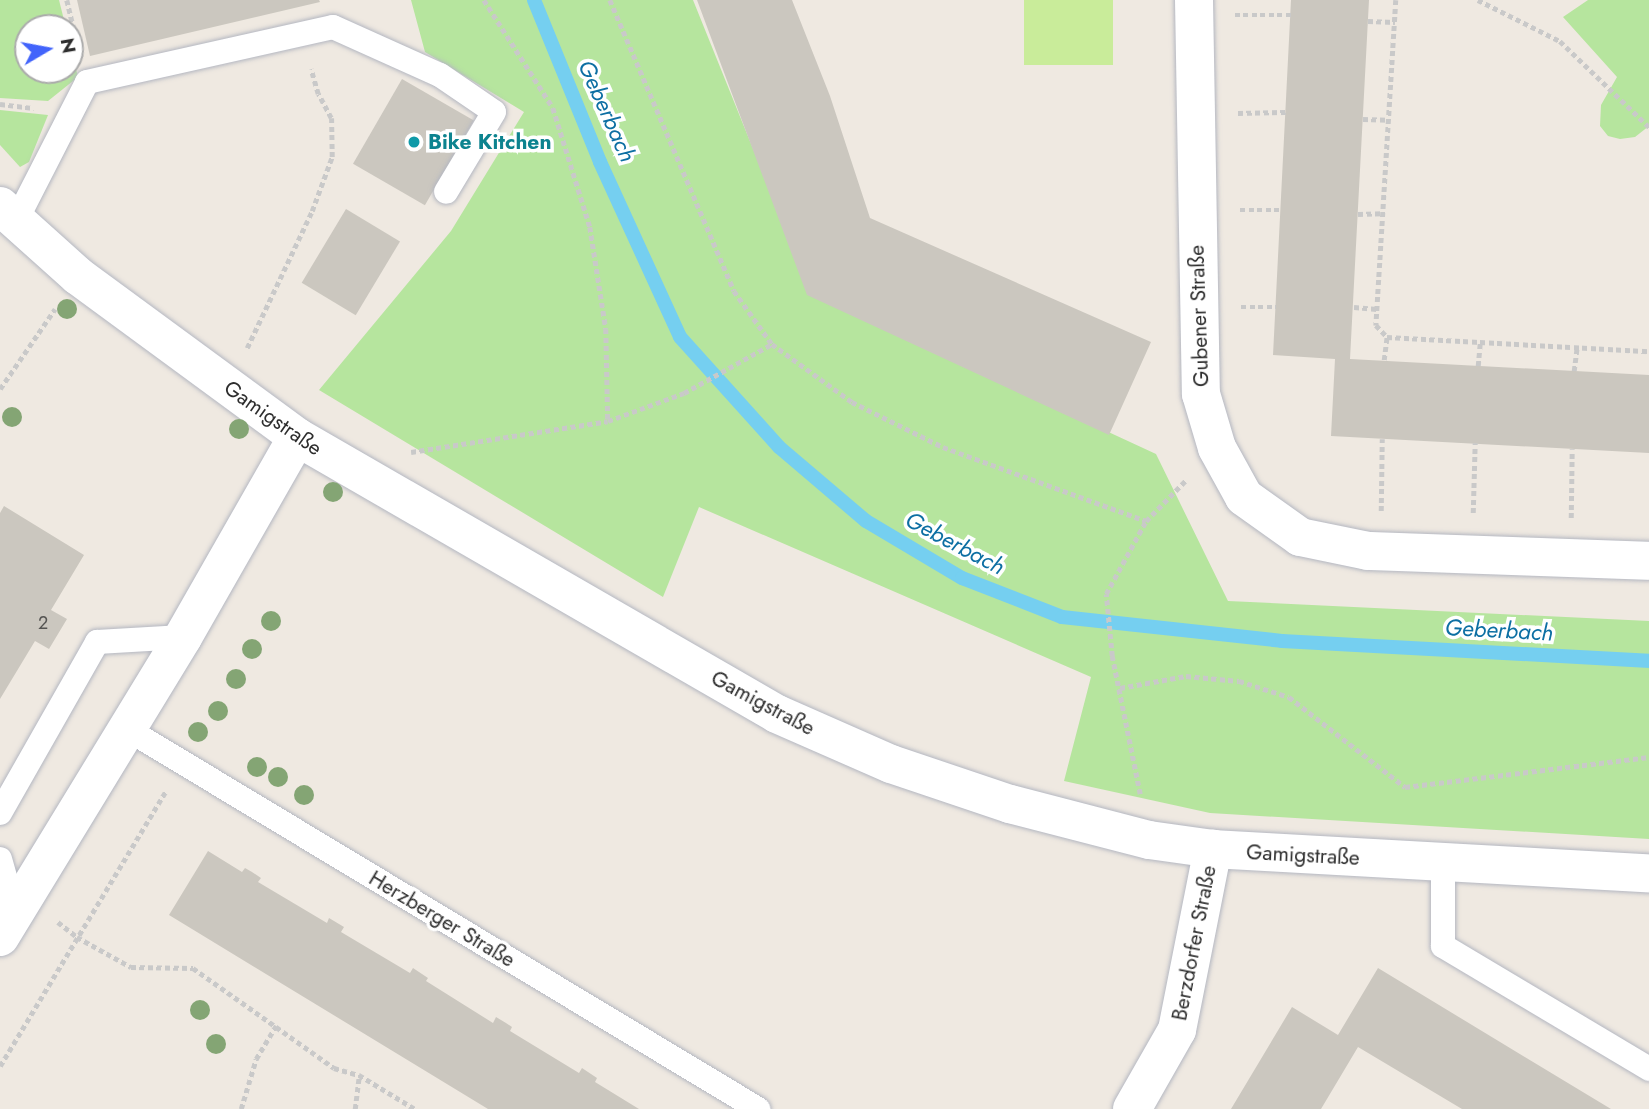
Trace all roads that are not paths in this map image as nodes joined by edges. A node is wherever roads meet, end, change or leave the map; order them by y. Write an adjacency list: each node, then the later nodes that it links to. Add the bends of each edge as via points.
1 (1194, 7): 5 (street, Gubener Straße, via 1201,394 1217,449 1244,497 1300,537 1380,551)
2 (446, 192): 3 (lane, via 494,112 440,75 333,27 87,82)
3 (8, 213): 4 (street, Gamigstraße, via 78,276)
4 (296, 437): 6 (street); 9 (street, Gamigstraße, via 777,714 891,764 1010,804 1149,840)
5 (1649, 561)
6 (183, 637): 7 (street); 8 (lane, via 97,642)
7 (127, 729): 13 (street); 15 (lane, Herzberger Straße)
8 (0, 813)
9 (1213, 849): 11 (street, Gamigstraße); 16 (street, Berzdorfer Straße, via 1177,1030)
10 (0, 859): 13 (lane)
11 (1443, 863): 12 (street, Gamigstraße); 14 (lane, via 1443,946)
12 (1649, 873)
13 (13, 915)
14 (1649, 1069)
15 (758, 1109)
16 (1132, 1109)

